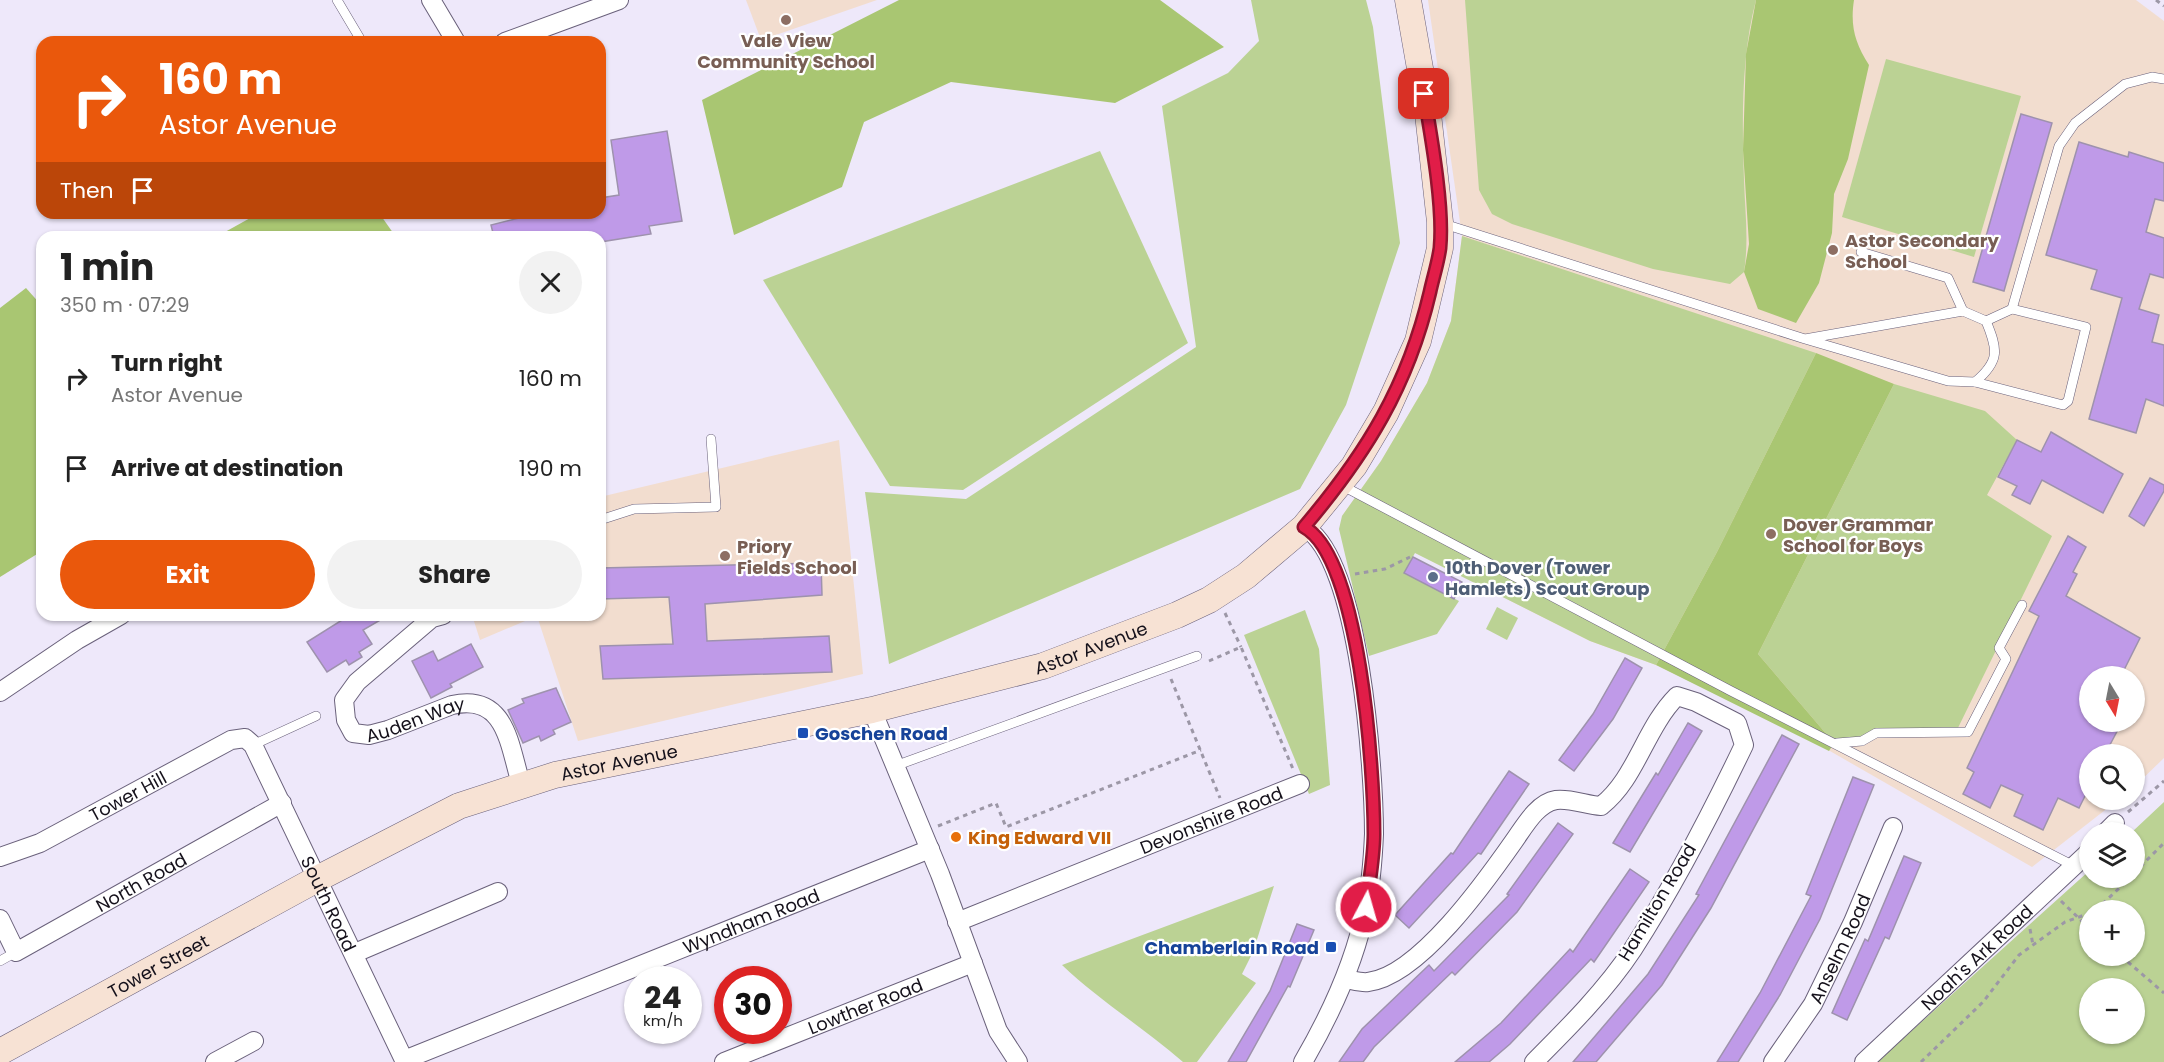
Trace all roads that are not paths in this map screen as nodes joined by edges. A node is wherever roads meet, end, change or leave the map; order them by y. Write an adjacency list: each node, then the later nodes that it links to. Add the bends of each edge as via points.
1 (337, 0): 5 (lane)
2 (431, 0): 6 (street)
3 (619, 0): 7 (street)
4 (1408, 0): 9 (street, Astor Avenue, via 1428,114)
5 (358, 36)
6 (452, 36)
7 (521, 36)
8 (2164, 79): 11 (lane, via 2152,77 2125,84 2075,123 2059,146)
9 (1440, 222): 14 (lane); 17 (street, Astor Avenue, via 1440,248 1418,342 1386,412)
10 (1861, 252): 12 (lane, via 1948,278)
11 (2012, 309): 13 (lane); 15 (lane, via 2086,327 2068,401 2056,405)
12 (1963, 311): 13 (lane); 14 (lane)
13 (1986, 321): 15 (lane, via 1995,358 1990,369)
14 (1806, 339): 15 (lane, via 1947,381)
15 (1975, 382)
16 (711, 439): 18 (lane, via 716,507 634,509)
17 (1340, 485): 19 (street, Astor Avenue); 27 (lane)
18 (606, 518)
19 (1304, 527): 25 (street, Astor Avenue, via 1246,576 1177,615 1043,666); 45 (street, via 1323,544 1351,624 1372,771 1374,836 1366,907)
20 (2022, 605): 27 (lane, via 1999,648 2006,659 1968,732 1876,734 1863,741)
21 (110, 621): 24 (street)
22 (429, 621): 30 (street, Auden Way, via 357,682 344,700 346,720 353,733 369,735 452,705 480,703 490,708 505,730)
23 (1197, 656): 29 (lane)
24 (0, 692)
25 (872, 710): 29 (street); 30 (street, Astor Avenue, via 644,755)
26 (316, 716): 28 (lane)
27 (1834, 743): 37 (lane)
28 (253, 745): 32 (street, South Road); 35 (street, Tower Hill, via 245,738 231,740 40,843)
29 (895, 766): 34 (street)
30 (521, 784): 38 (street, Astor Avenue, via 459,806)
31 (1300, 784): 41 (street, Devonshire Road)
32 (282, 803): 38 (street, South Road); 43 (street, North Road)
33 (1893, 827): 54 (street, Anselm Road, via 1813,1004)
34 (926, 841): 41 (street); 48 (street, Wyndham Road)
35 (0, 857)
36 (2079, 864): 37 (street, Noah's Ark Road)
37 (2076, 867): 55 (street, Noah's Ark Road)
38 (317, 879): 42 (street, South Road); 47 (street, Tower Street)
39 (498, 892): 42 (street)
40 (0, 919): 43 (street)
41 (957, 922): 44 (street)
42 (355, 953): 48 (street, South Road)
43 (8, 957)
44 (973, 963): 50 (street, Lowther Road); 51 (street, via 998,1031)
45 (1345, 979): 52 (street); 53 (street, Hamilton Road, via 1367,982 1384,977 1433,942 1480,888 1535,812 1555,800 1601,806 1615,795 1662,711 1677,696 1737,723 1744,745 1719,798 1632,950 1579,1017)
46 (254, 1041): 49 (street)
47 (0, 1052)
48 (405, 1061)
49 (215, 1062)
50 (724, 1062)
51 (1018, 1062)
52 (1303, 1062)
53 (1534, 1062)
54 (1773, 1062)
55 (1864, 1062)

